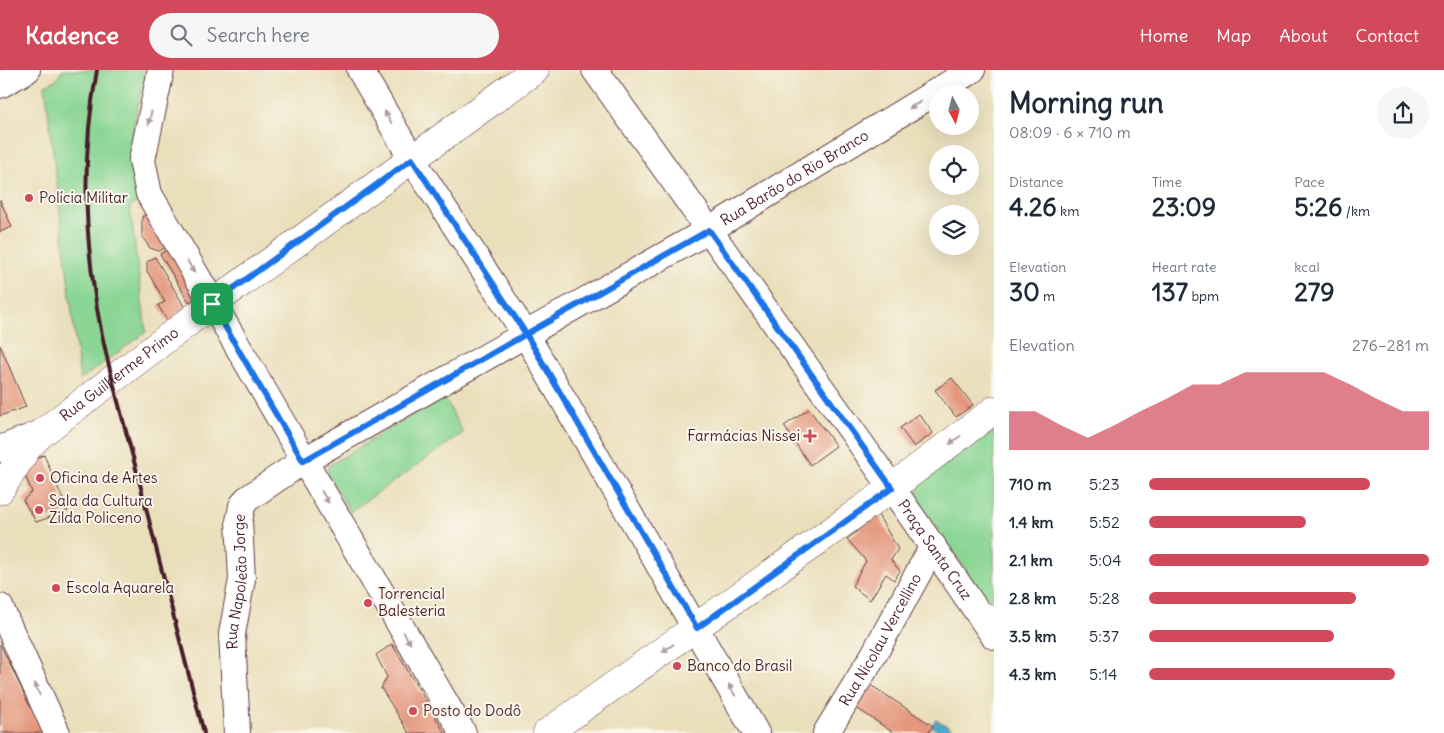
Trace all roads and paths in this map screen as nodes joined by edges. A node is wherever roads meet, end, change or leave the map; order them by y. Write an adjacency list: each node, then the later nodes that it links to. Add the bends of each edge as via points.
1 (27, 70): 7 (street)
2 (161, 70): 10 (street, one-way to 10, via 143,150 145,183 148,194)
3 (360, 70): 8 (street, one-way to 3)
4 (535, 70): 8 (main road, Rua Guilherme Primo)
5 (595, 70): 9 (street, Praça Santa Cruz)
6 (972, 70): 9 (street, Rua Barão do Rio Branco, one-way to 9)
7 (0, 85)
8 (412, 159): 10 (main road, Rua Guilherme Primo); 11 (street)
9 (709, 230): 11 (street, Rua Barão do Rio Branco); 16 (street, Praça Santa Cruz)
10 (212, 304): 13 (main road, Rua Guilherme Primo); 15 (street)
11 (526, 334): 15 (street, Rua Barão do Rio Branco); 21 (street)
12 (994, 410): 16 (main road, one-way to 16)
13 (42, 432): 14 (street); 17 (main road, Rua Guilherme Primo, via 28,447)
14 (0, 449)
15 (303, 461): 23 (street, Rua Napoleão Jorge, via 247,499 242,506 239,521 242,579 232,634); 24 (street, one-way to 24)
16 (892, 488): 18 (street, Praça Santa Cruz); 21 (main road)
17 (0, 490)
18 (933, 546): 20 (street, Praça Santa Cruz); 27 (street, Rua Nicolau Vercellino, via 873,656)
19 (0, 607): 22 (street, one-way to 19)
20 (990, 624)
21 (697, 628): 25 (main road, one-way to 25); 26 (street, one-way to 21)
22 (57, 733)
23 (237, 733)
24 (463, 733)
25 (547, 733)
26 (756, 733)
27 (826, 733)

